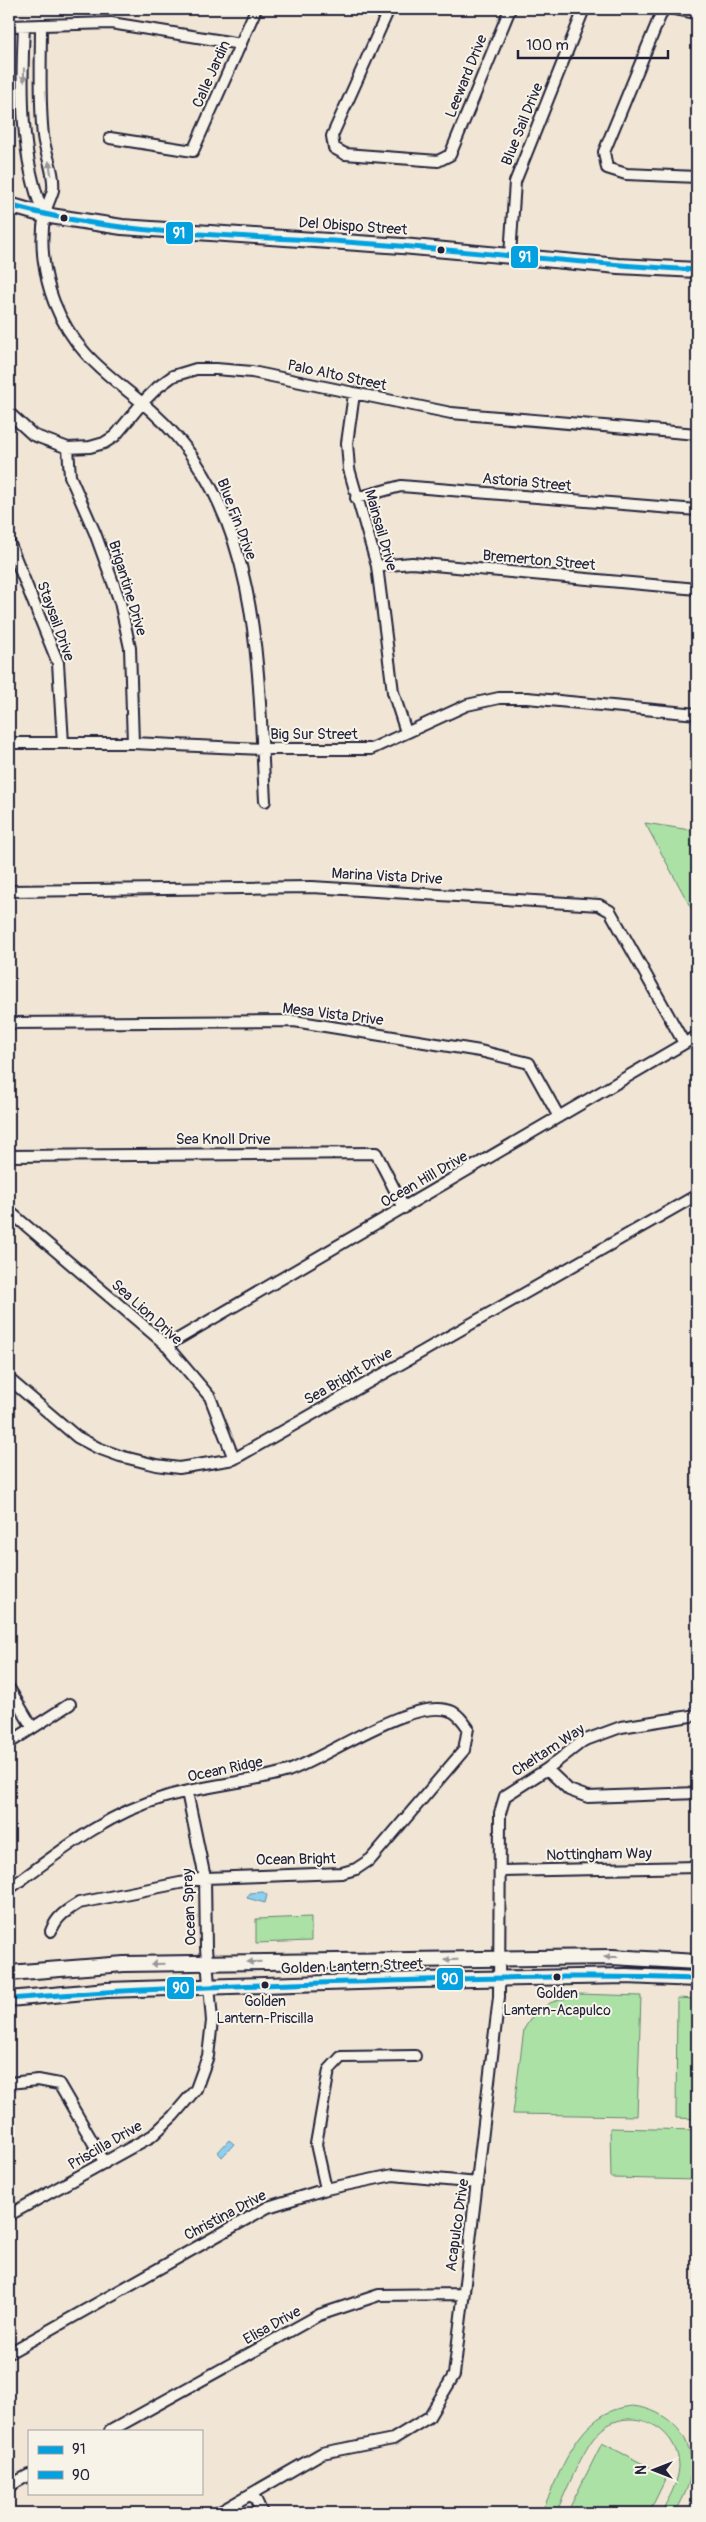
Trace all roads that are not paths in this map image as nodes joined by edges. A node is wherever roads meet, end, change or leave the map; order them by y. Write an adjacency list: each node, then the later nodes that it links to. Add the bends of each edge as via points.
1 (256, 9): 11 (street, Calle Jardin)
2 (389, 9): 3 (street, Leeward Drive, via 332,136 334,148 345,154 438,161 450,155)
3 (510, 9)
4 (584, 9): 16 (street, Blue Sail Drive, via 515,182)
5 (663, 9): 13 (street, via 604,152 607,168 626,174)
6 (676, 9): 7 (street)
7 (697, 12)
8 (41, 25): 10 (street); 11 (street, via 111,23); 15 (street, Blue Fin Drive, one-way to 8, via 53,190 52,171 43,137)
9 (9, 26): 10 (street)
10 (24, 26): 15 (street, Blue Fin Drive, one-way to 15, via 25,141 34,191)
11 (241, 44): 12 (street, Calle Jardin, via 193,151)
12 (110, 138)
13 (697, 177)
14 (9, 205): 15 (main road, Del Obispo Street)
15 (44, 215): 16 (main road, Del Obispo Street, via 122,227); 19 (street, Blue Fin Drive, via 46,272 63,321 96,366)
16 (510, 255): 17 (main road, Del Obispo Street)
17 (697, 270)
18 (354, 394): 19 (street, Palo Alto Street, via 252,372 196,369 173,376); 21 (street, Palo Alto Street, via 451,412); 23 (street, Mainsail Drive, via 347,443)
19 (143, 402): 22 (street, Palo Alto Street, via 115,436 104,443); 33 (street, Blue Fin Drive, via 196,460 230,534 254,632)
20 (9, 413): 22 (street, Palo Alto Street, via 33,435)
21 (697, 434)
22 (68, 448): 32 (street, Brigantine Drive, via 70,476 120,602 130,648)
23 (356, 498): 24 (street, Astoria Street, via 401,486); 26 (street, Mainsail Drive)
24 (697, 510)
25 (9, 542): 31 (street, Staysail Drive, via 58,663)
26 (377, 566): 27 (street, Bremerton Street, via 412,563); 29 (street, Mainsail Drive, via 393,692)
27 (697, 589)
28 (697, 714): 29 (street, Big Sur Street, via 499,698 466,705)
29 (406, 732): 33 (street, Big Sur Street, via 371,749)
30 (9, 743): 31 (street, Big Sur Street)
31 (63, 743): 32 (street, Big Sur Street)
32 (133, 743): 33 (street, Big Sur Street)
33 (262, 749): 34 (street, Blue Fin Drive)
34 (265, 802)
35 (9, 891): 38 (street, Marina Vista Drive, via 312,887 599,905 610,912)
36 (9, 1023): 39 (street, Mesa Vista Drive, via 294,1021 480,1051 529,1063)
37 (697, 1036): 38 (street, Ocean Hill Drive)
38 (684, 1043): 39 (street, Ocean Hill Drive)
39 (559, 1117): 42 (street, Ocean Hill Drive)
40 (9, 1156): 42 (street, Sea Knoll Drive, via 376,1154)
41 (697, 1195): 46 (street, Sea Bright Drive)
42 (404, 1208): 44 (street, Ocean Hill Drive)
43 (9, 1211): 44 (street, Sea Lion Drive)
44 (166, 1346): 46 (street, Sea Lion Drive, via 210,1397)
45 (9, 1379): 46 (street, Sea Bright Drive, via 77,1437 113,1454 179,1468)
46 (234, 1458)
47 (9, 1688): 51 (street)
48 (70, 1704): 51 (street)
49 (697, 1715): 53 (street, Cheltam Way, via 621,1727 583,1741)
50 (458, 1716): 54 (street, Ocean Ridge, via 444,1710 412,1714 371,1729 287,1771); 59 (street, Ocean Bright, via 468,1728 464,1750 372,1859 342,1873)
51 (32, 1727): 52 (street)
52 (9, 1743)
53 (547, 1769): 55 (street, via 569,1790 588,1797); 56 (street, Cheltam Way)
54 (187, 1792): 59 (street, Ocean Spray); 60 (street, Ocean Ridge, via 140,1806 78,1837)
55 (697, 1793)
56 (505, 1796): 58 (street, Acapulco Drive, via 500,1813)
57 (697, 1867): 58 (street, Nottingham Way)
58 (500, 1871): 62 (street, Acapulco Drive)
59 (205, 1878): 61 (street, Ocean Bright, via 79,1903 55,1920); 64 (street, Ocean Spray)
60 (9, 1888)
61 (51, 1931)
62 (500, 1960): 63 (main road, Golden Lantern Street, one-way to 62, via 612,1957); 64 (main road, Golden Lantern Street, one-way to 64); 66 (street, Acapulco Drive)
63 (697, 1962)
64 (207, 1963): 65 (main road, Golden Lantern Street, one-way to 65, via 124,1964); 68 (street, Priscilla Drive)
65 (9, 1973)
66 (500, 1978): 67 (main road, Golden Lantern Street, via 626,1976); 68 (main road, Golden Lantern Street); 73 (street, Acapulco Drive)
67 (697, 1979)
68 (209, 1988): 69 (main road, Golden Lantern Street, via 107,1990); 72 (street, Priscilla Drive, via 212,2021 208,2056 196,2089 152,2136)
69 (9, 1999)
70 (415, 2056): 74 (street, via 341,2057 329,2070 316,2144)
71 (9, 2083): 72 (street, via 38,2080 59,2084 66,2091)
72 (105, 2163): 75 (street, Priscilla Drive)
73 (478, 2183): 74 (street, Christina Drive, via 393,2175); 76 (street, Acapulco Drive)
74 (326, 2188): 77 (street, Christina Drive, via 268,2207)
75 (9, 2215)
76 (463, 2294): 78 (street, Elisa Drive, via 379,2295 319,2316); 81 (street, Acapulco Drive, via 454,2375 428,2417 393,2440 322,2453)
77 (9, 2353)
78 (112, 2430)
79 (28, 2476): 80 (street)
80 (9, 2486)
81 (252, 2494): 82 (street, Acapulco Drive); 83 (street)
82 (218, 2513)
83 (262, 2513)

